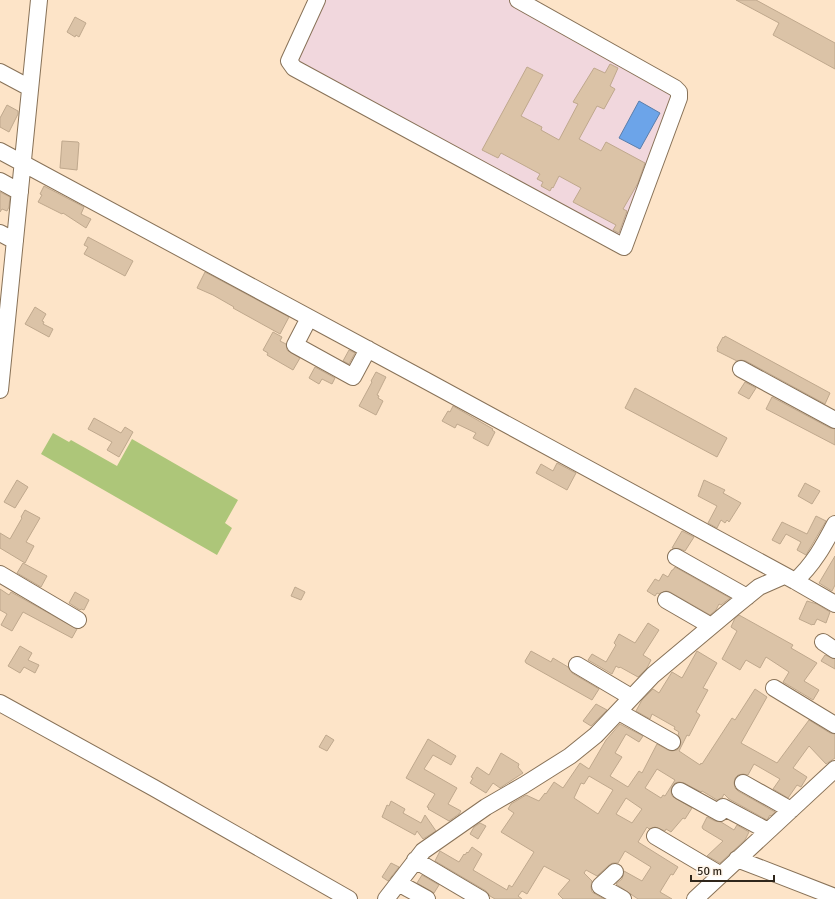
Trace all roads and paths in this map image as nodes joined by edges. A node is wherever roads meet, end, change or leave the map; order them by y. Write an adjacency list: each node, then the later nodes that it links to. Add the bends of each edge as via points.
1 (39, 0): 5 (street)
2 (317, 0): 3 (street, via 289,61 294,68 624,247 679,98 679,92)
3 (518, 0)
4 (0, 72): 5 (street)
5 (30, 88): 7 (street)
6 (0, 151): 7 (street)
7 (23, 164): 9 (street); 13 (street)
8 (0, 181): 9 (street)
9 (20, 192): 11 (street)
10 (0, 232): 11 (street)
11 (15, 240): 12 (street)
12 (5, 285): 14 (street)
13 (309, 318): 15 (street); 15 (street, via 295,345 353,377)
14 (2, 343): 17 (street)
15 (368, 349): 22 (street)
16 (741, 369): 18 (street)
17 (0, 390)
18 (835, 420)
19 (835, 524): 22 (street, via 806,571)
20 (676, 557): 23 (street)
21 (0, 574): 26 (street)
22 (789, 578): 23 (street, via 759,587); 25 (street)
23 (747, 597): 27 (street)
24 (666, 600): 27 (street)
25 (835, 604)
26 (78, 620)
27 (711, 626): 30 (street)
28 (576, 665): 30 (street)
29 (774, 688): 33 (street)
30 (631, 697): 32 (street)
31 (0, 703): 47 (street)
32 (619, 712): 34 (street); 42 (street, via 570,756 486,807 423,851)
33 (835, 725)
34 (672, 742)
35 (835, 769): 38 (street)
36 (743, 782): 38 (street)
37 (680, 791): 39 (street, via 720,813 723,808)
38 (791, 810): 39 (street)
39 (768, 831): 41 (street)
40 (655, 836): 44 (street)
41 (737, 859): 44 (street); 46 (street)
42 (415, 860): 45 (street); 50 (street)
43 (615, 872): 51 (street, via 600,886)
44 (721, 875): 52 (street)
45 (398, 883): 48 (street); 49 (street)
46 (835, 897)
47 (349, 899)
48 (386, 899)
49 (427, 899)
50 (481, 899)
51 (623, 899)
52 (695, 899)

